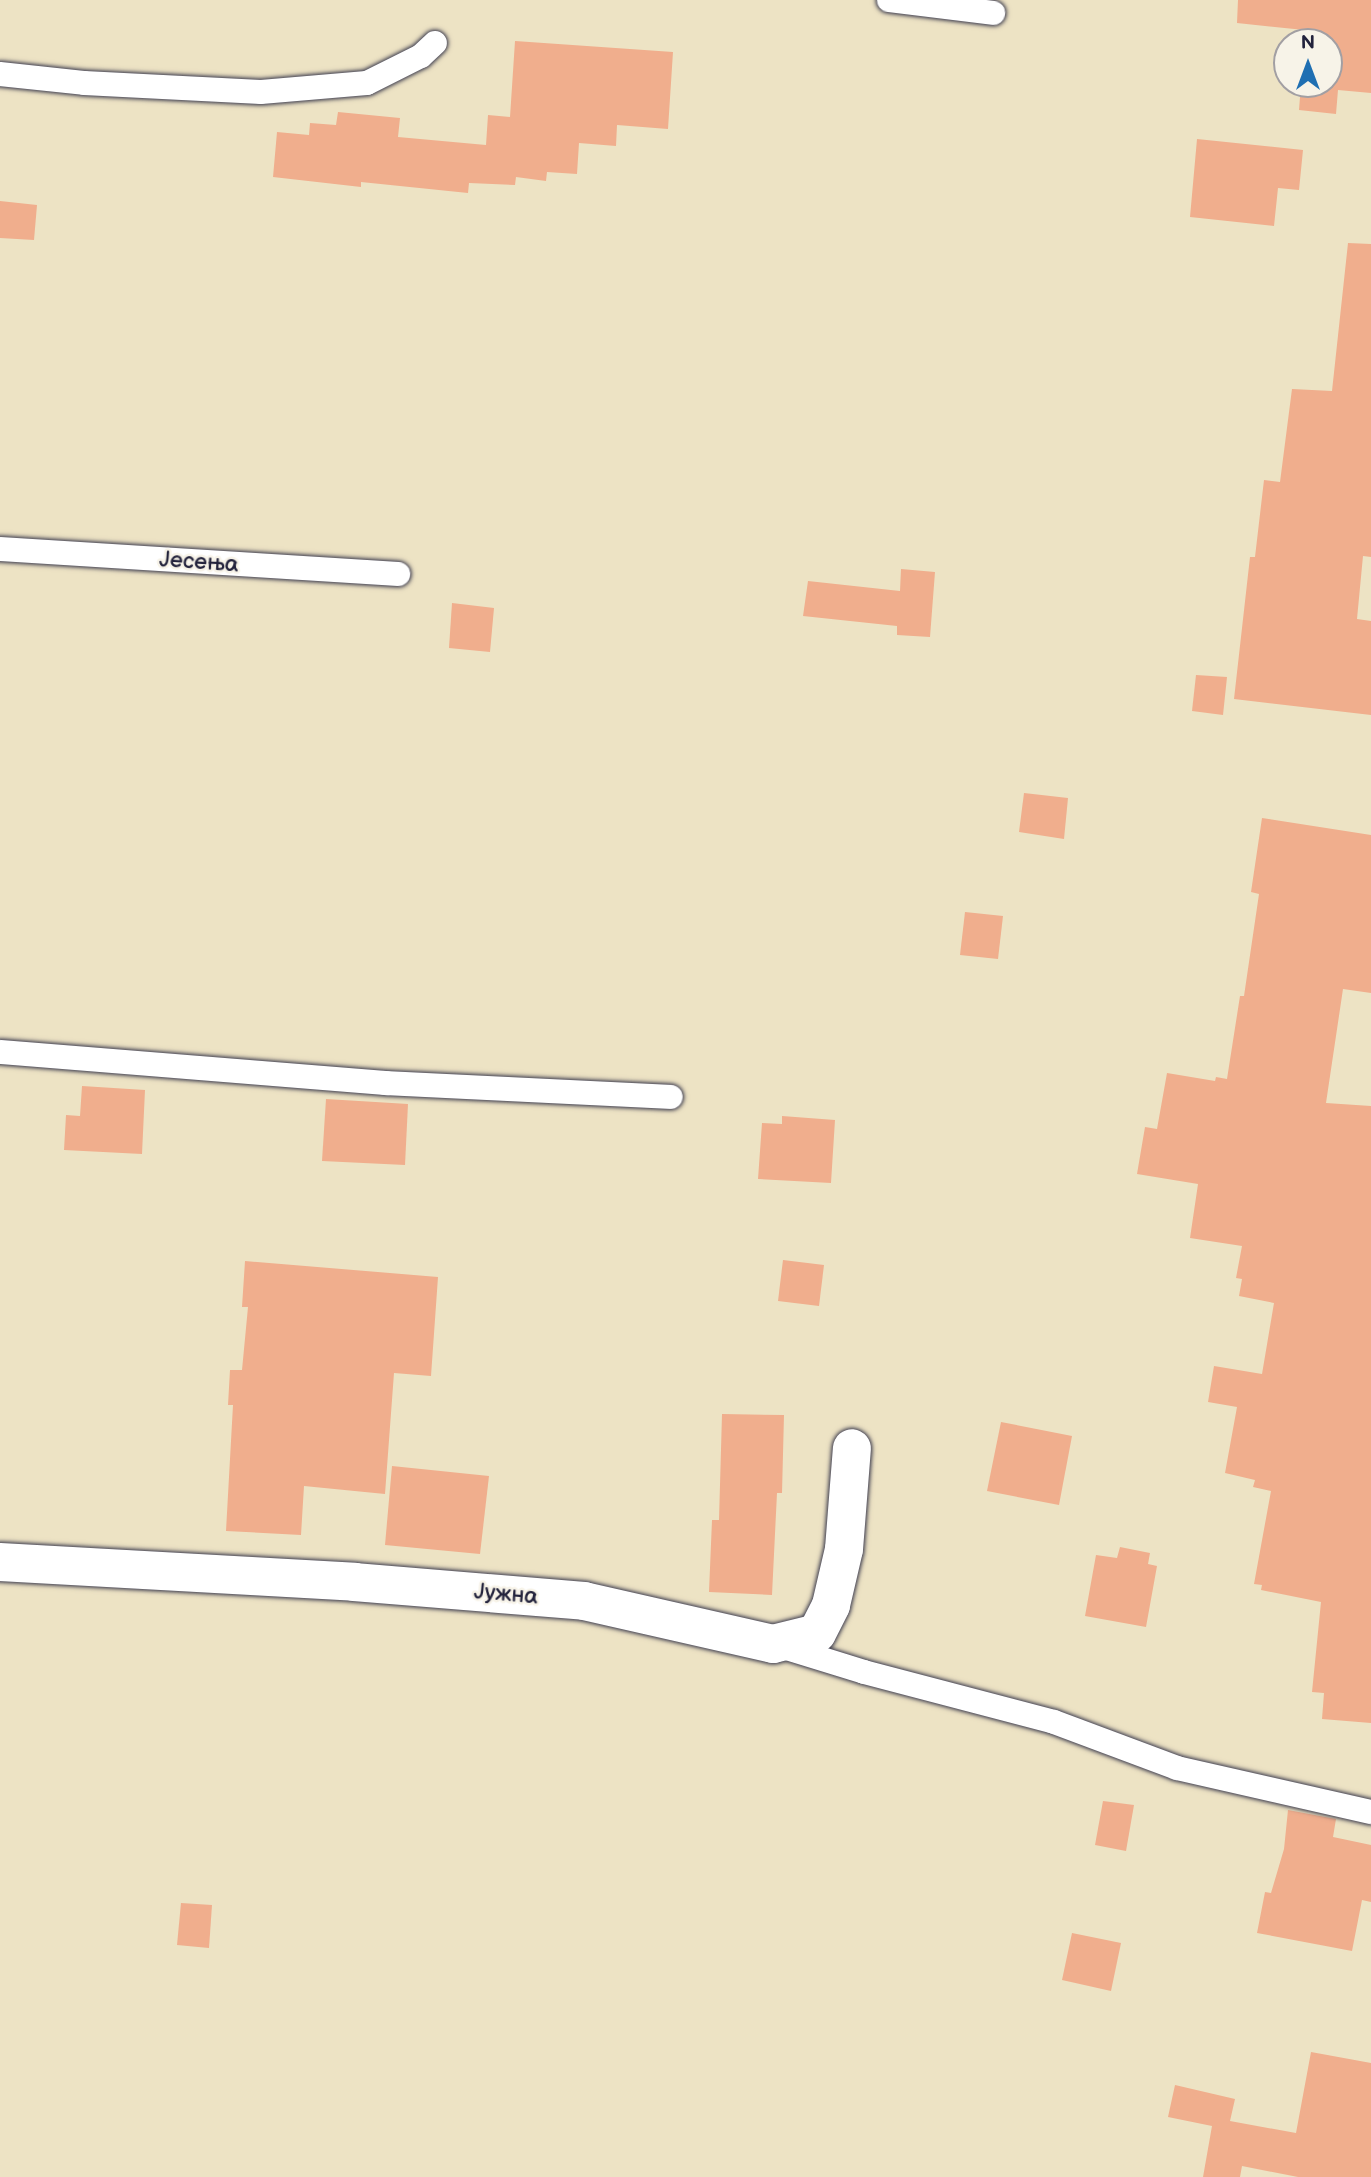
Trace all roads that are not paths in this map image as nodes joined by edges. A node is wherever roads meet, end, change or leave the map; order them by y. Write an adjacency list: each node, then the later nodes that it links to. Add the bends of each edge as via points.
1 (889, 0): 2 (lane)
2 (993, 13)
3 (435, 43): 4 (lane, via 421,56 367,83 261,92)
4 (0, 74)
5 (0, 549): 6 (lane, Јесења)
6 (398, 574)
7 (0, 1052): 8 (lane, via 386,1083)
8 (671, 1097)
9 (852, 1448): 11 (street, Јужна, via 844,1549 831,1605 817,1633)
10 (0, 1562): 11 (street, Јужна, via 354,1582 584,1601)
11 (772, 1644): 12 (lane, via 1054,1722 1177,1768)
12 (1371, 1812)

